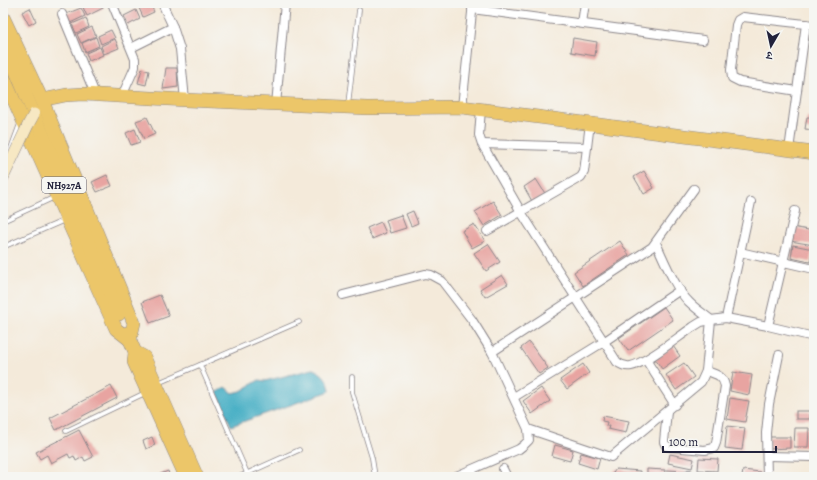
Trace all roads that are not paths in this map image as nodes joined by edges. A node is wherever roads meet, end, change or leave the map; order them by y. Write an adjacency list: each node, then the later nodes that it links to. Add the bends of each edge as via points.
1 (112, 3): 14 (street)
2 (162, 3): 11 (street)
3 (285, 3): 22 (street)
4 (585, 3): 9 (street)
5 (473, 6): 9 (street); 24 (street)
6 (359, 10): 23 (lane)
7 (62, 14): 17 (street)
8 (3, 17): 20 (main road)
9 (582, 23): 12 (street)
10 (810, 25): 16 (street); 16 (street, via 743,17 736,25 732,78 740,82)
11 (173, 27): 14 (street); 21 (street, via 180,49)
12 (703, 40)
13 (3, 41): 26 (main road, NH927A)
14 (131, 48): 19 (street, via 135,67)
15 (3, 76): 18 (main road)
16 (797, 91): 31 (street)
17 (96, 94): 19 (main road); 20 (main road, via 66,95)
18 (7, 96): 27 (main road)
19 (122, 96): 21 (main road)
20 (42, 100): 56 (main road, via 134,322)
21 (185, 100): 22 (main road)
22 (276, 105): 23 (main road)
23 (348, 107): 24 (main road)
24 (462, 107): 25 (main road)
25 (481, 109): 28 (main road); 29 (street, via 479,135)
26 (34, 114): 34 (main road, bridge); 56 (main road, NH927A)
27 (22, 120): 33 (lane); 36 (main road)
28 (590, 129): 30 (street); 31 (main road)
29 (482, 144): 30 (street); 39 (street)
30 (587, 147): 39 (street, via 581,177)
31 (789, 150): 32 (main road)
32 (814, 153)
33 (3, 170)
34 (3, 178)
35 (694, 189): 43 (street)
36 (57, 196): 40 (main road); 41 (lane)
37 (751, 202): 45 (street)
38 (795, 211): 46 (street)
39 (521, 212): 42 (street); 50 (street)
40 (67, 219): 44 (lane); 56 (main road, via 116,329)
41 (3, 221)
42 (486, 231)
43 (656, 243): 48 (street); 50 (street)
44 (3, 247)
45 (740, 252): 46 (street); 51 (street)
46 (783, 262): 47 (street); 54 (street)
47 (814, 269)
48 (680, 290): 52 (street, via 688,302); 57 (street)
49 (343, 295): 58 (street, via 424,274 431,275 442,281 472,320)
50 (576, 298): 57 (street); 58 (street)
51 (726, 318): 52 (street); 54 (street)
52 (711, 320): 60 (street, via 701,322); 62 (street)
53 (299, 322): 61 (lane)
54 (768, 326): 55 (street)
55 (814, 337)
56 (130, 340): 64 (main road, NH927A, via 144,357)
57 (605, 341): 60 (street, via 620,364 632,366); 65 (street)
58 (492, 352): 65 (street)
59 (778, 354): 71 (street, via 769,404)
60 (646, 360): 66 (street)
61 (200, 365): 64 (lane); 74 (lane)
62 (706, 371): 66 (street, via 702,382); 67 (street, via 720,376 725,386 714,448 705,450 666,446 664,442)
63 (352, 377): 78 (lane, via 352,392 372,458)
64 (151, 388): 69 (lane); 75 (main road, NH927A); 76 (main road, NH927A)
65 (514, 397): 68 (street)
66 (674, 405): 67 (street)
67 (667, 411): 68 (street, via 611,457)
68 (528, 428): 79 (street, via 529,440 524,445)
69 (66, 431)
70 (299, 450): 74 (lane)
71 (767, 456): 72 (street); 81 (street)
72 (814, 457)
73 (503, 469): 80 (street)
74 (247, 474): 77 (lane)
75 (186, 477)
76 (197, 477)
77 (239, 477)
78 (375, 477)
79 (454, 477)
80 (507, 477)
81 (767, 477)

